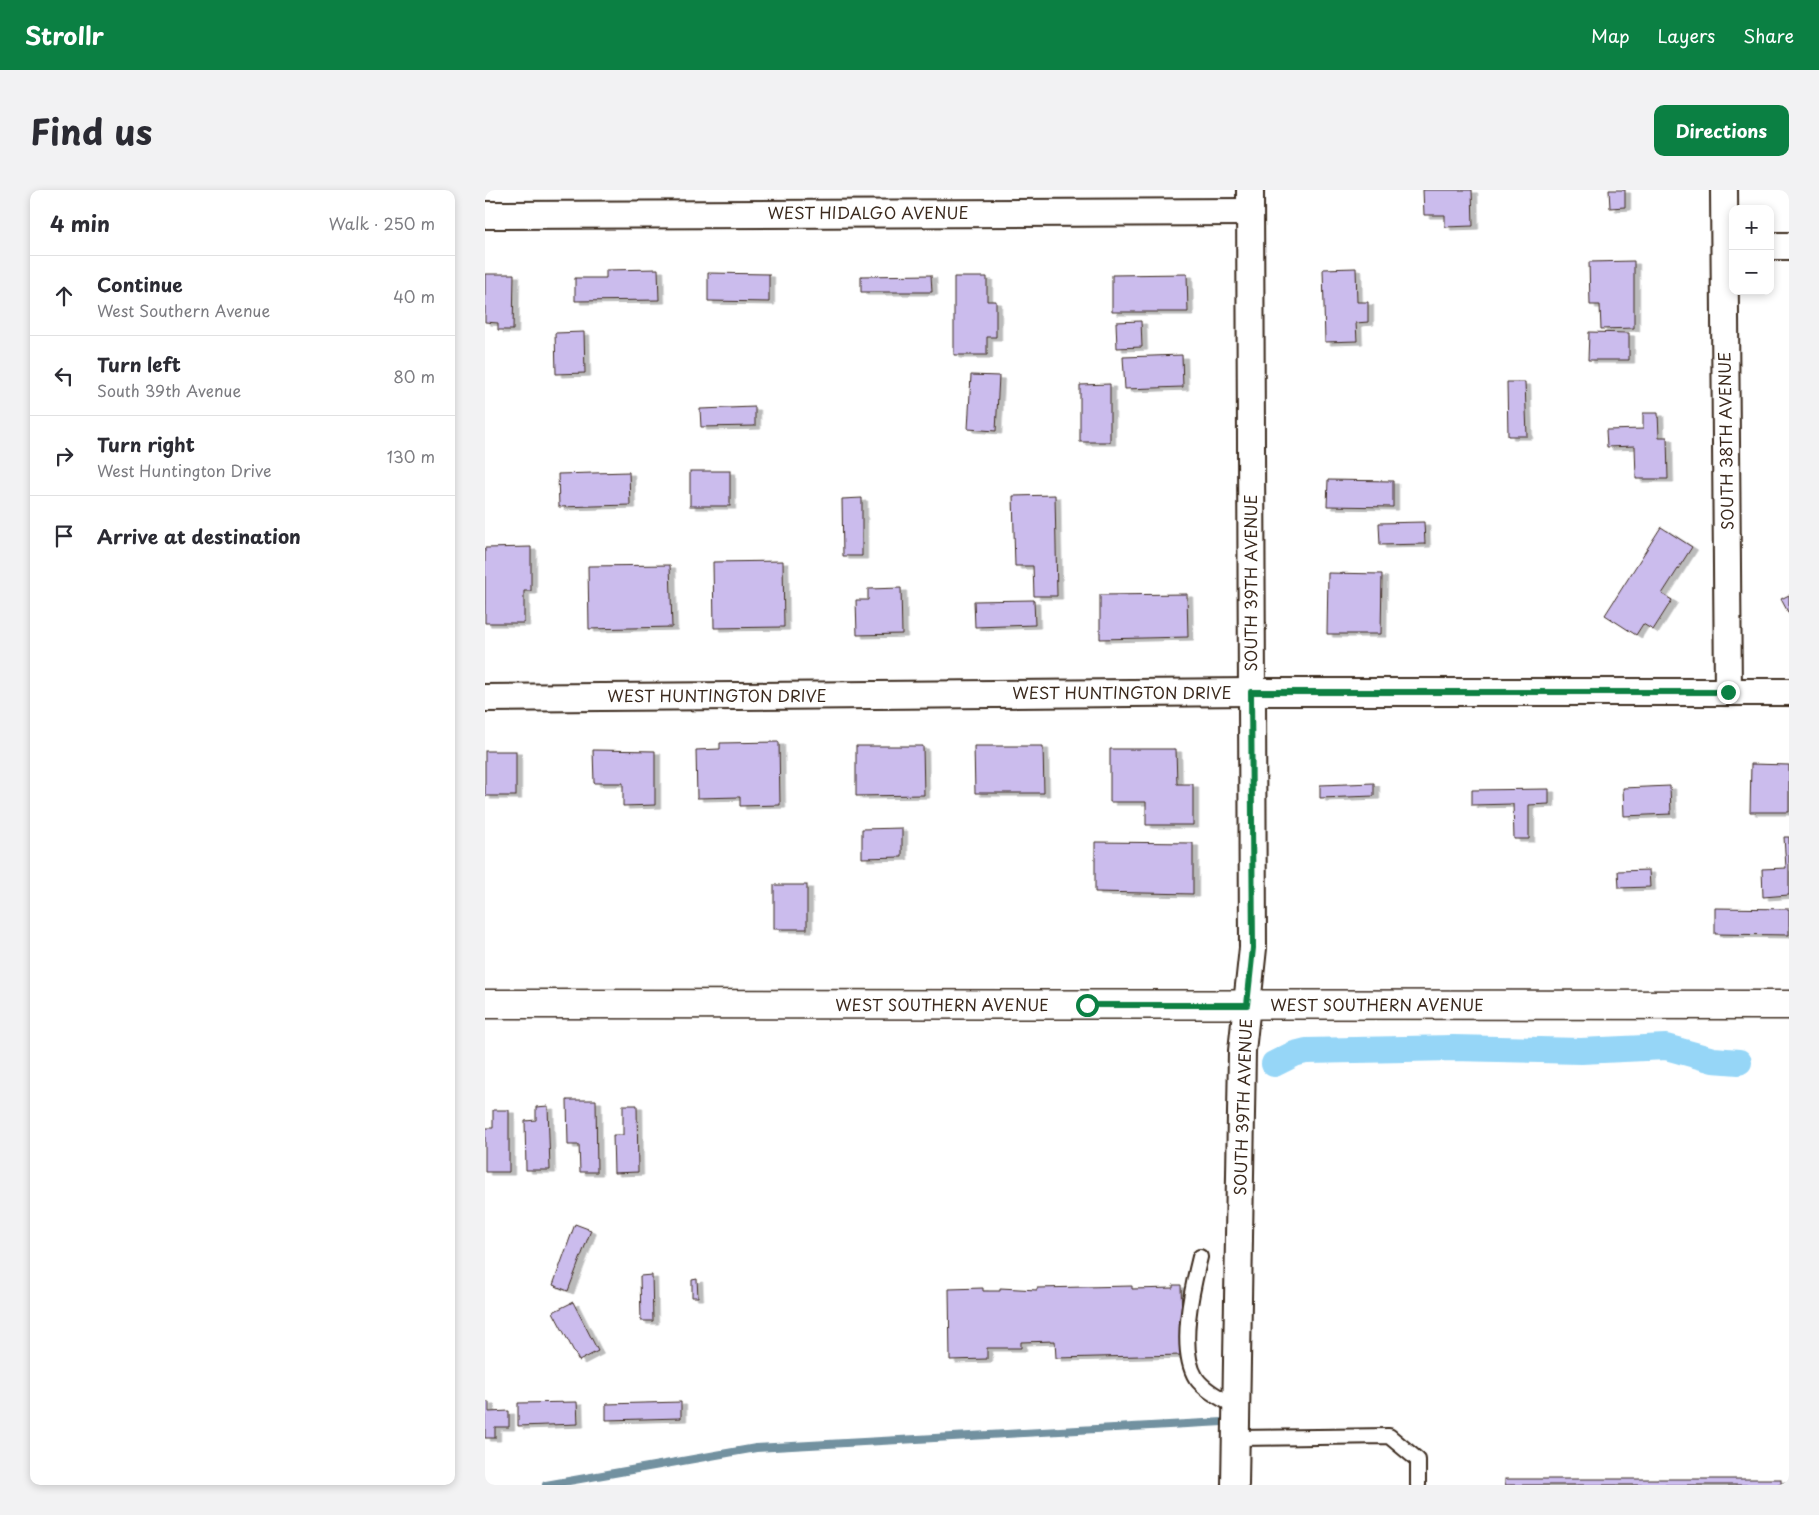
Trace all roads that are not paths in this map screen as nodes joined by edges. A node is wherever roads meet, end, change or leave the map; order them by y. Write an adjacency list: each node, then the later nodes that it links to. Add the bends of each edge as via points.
1 (1724, 190): 6 (street, SOUTH 38TH AVENUE)
2 (1250, 201): 3 (street, WEST HIDALGO AVENUE); 7 (street, SOUTH 39TH AVENUE)
3 (485, 214)
4 (1774, 246): 5 (street)
5 (1789, 246)
6 (1728, 247): 8 (street, SOUTH 38TH AVENUE)
7 (1251, 692): 8 (street, WEST HUNTINGTON DRIVE); 10 (street, WEST HUNTINGTON DRIVE); 12 (street, SOUTH 39TH AVENUE, via 1253,948)
8 (1728, 692): 9 (street, WEST HUNTINGTON DRIVE)
9 (1789, 692)
10 (485, 698)
11 (485, 1004): 12 (main road, WEST SOUTHERN AVENUE)
12 (1247, 1005): 13 (main road, WEST SOUTHERN AVENUE); 15 (street, SOUTH 39TH AVENUE, via 1243,1050)
13 (1789, 1005)
14 (1200, 1257): 15 (lane, via 1189,1300 1189,1361 1196,1378)
15 (1236, 1408): 16 (street, SOUTH 39TH AVENUE)
16 (1236, 1438): 17 (street, SOUTH 39TH AVENUE); 18 (lane, via 1389,1436 1418,1460)
17 (1235, 1485)
18 (1418, 1485)

